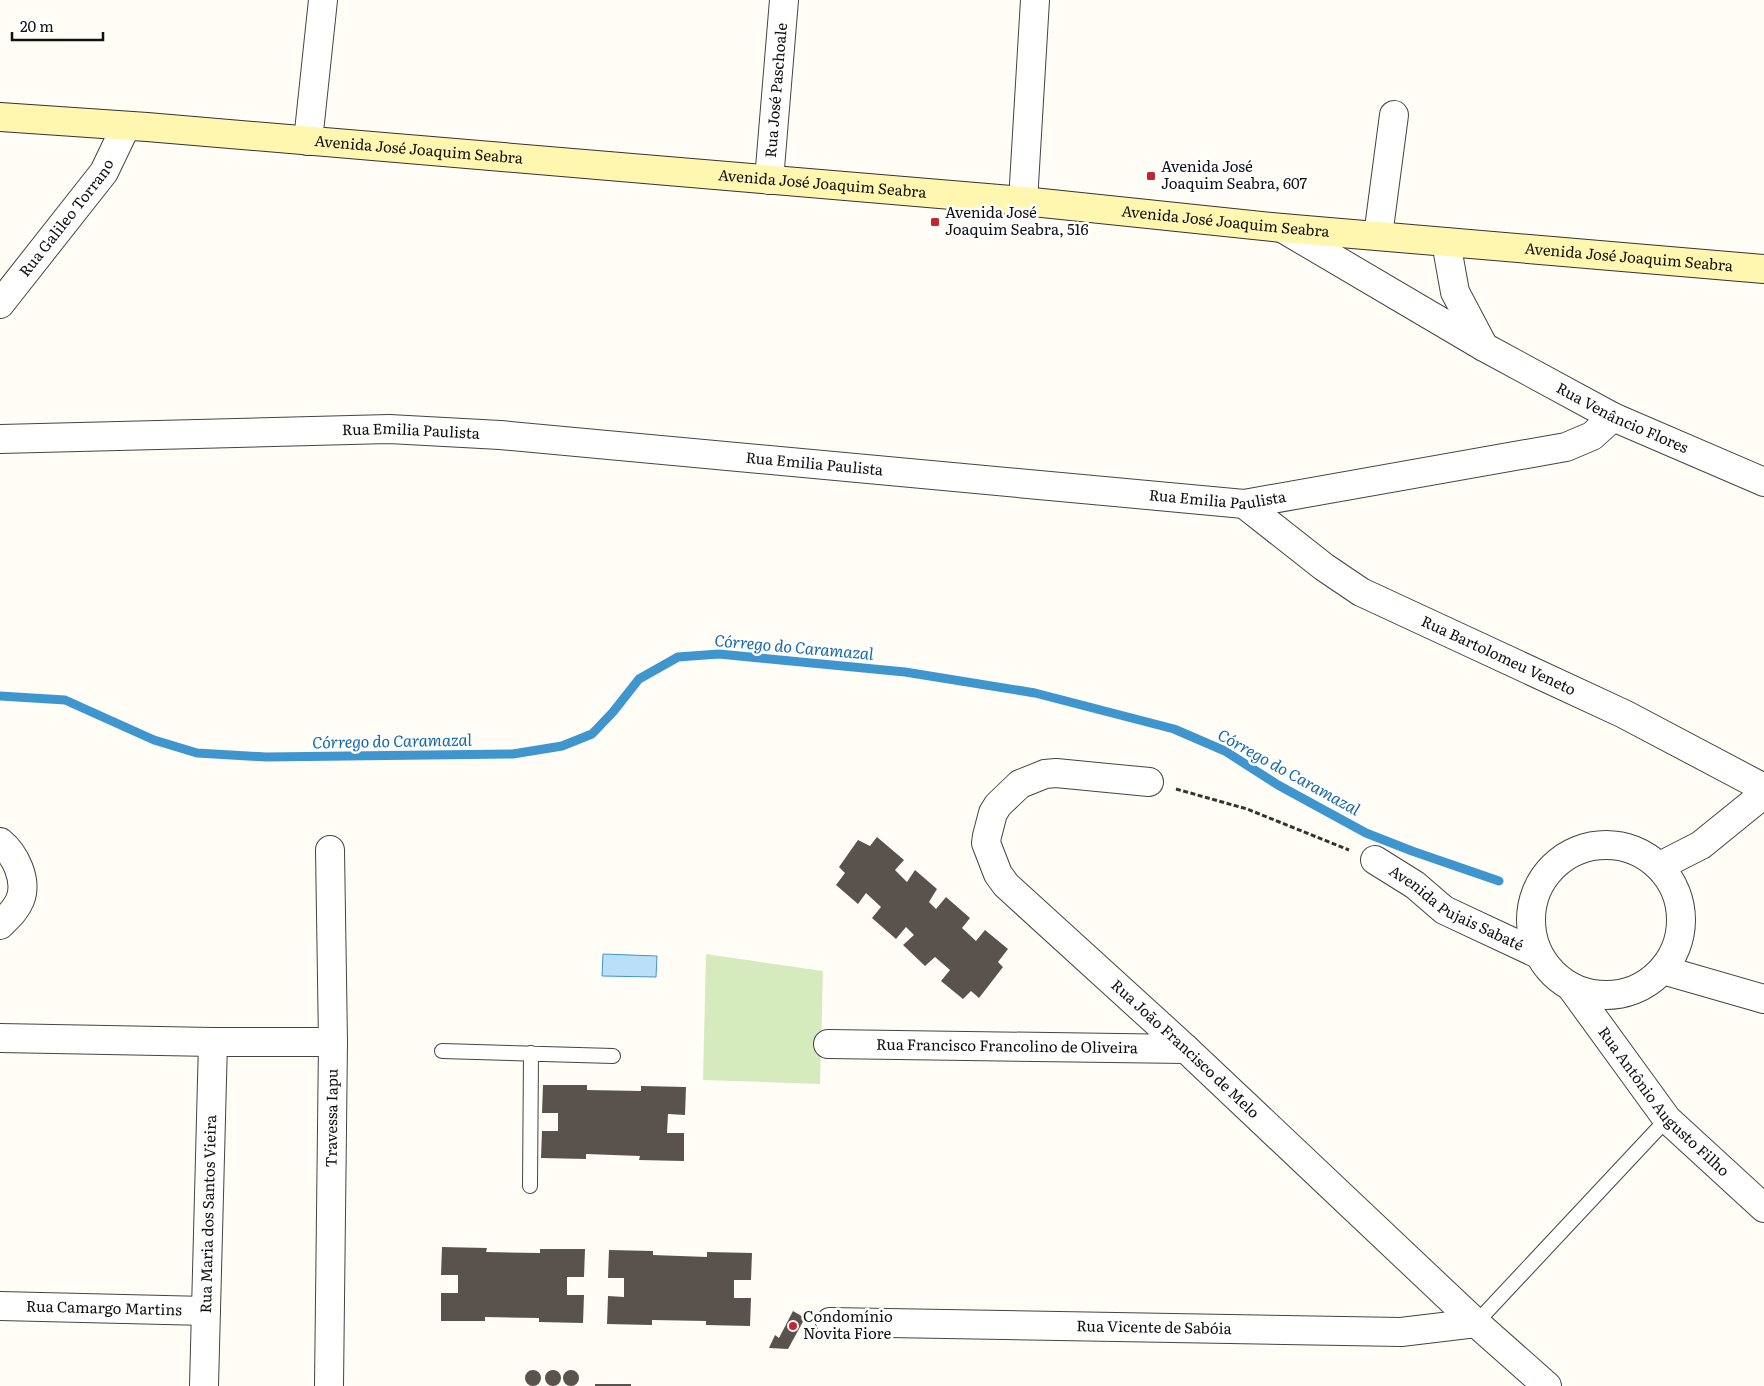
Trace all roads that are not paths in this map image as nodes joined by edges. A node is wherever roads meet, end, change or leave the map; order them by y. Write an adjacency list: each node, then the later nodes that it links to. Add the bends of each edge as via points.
1 (323, 0): 7 (street)
2 (784, 0): 8 (street, Rua José Paschoale)
3 (1036, 0): 9 (street)
4 (1394, 115): 11 (street)
5 (0, 117): 6 (main road, Avenida José Joaquim Seabra)
6 (126, 126): 7 (main road, Avenida José Joaquim Seabra); 14 (street, Rua Galileo Torrano, via 104,172)
7 (308, 141): 8 (main road, Avenida José Joaquim Seabra)
8 (769, 180): 9 (main road, Avenida José Joaquim Seabra)
9 (1023, 201): 10 (main road, Avenida José Joaquim Seabra)
10 (1282, 228): 11 (main road, Avenida José Joaquim Seabra); 15 (street, Rua Venâncio Flores)
11 (1378, 236): 12 (main road, Avenida José Joaquim Seabra)
12 (1446, 242): 13 (main road, Avenida José Joaquim Seabra); 15 (street, via 1455,292)
13 (1764, 269)
14 (0, 304)
15 (1484, 347): 16 (street, Rua Venâncio Flores)
16 (1614, 417): 18 (street, Rua Venâncio Flores); 19 (street, Rua Emilia Paulista, via 1592,436 1566,447)
17 (0, 439): 19 (street, Rua Emilia Paulista, via 388,429 435,431)
18 (1764, 482)
19 (1244, 504): 21 (street, Rua Bartolomeu Veneto, via 1361,592 1624,714)
20 (1149, 782): 36 (street, Rua João Francisco de Melo, via 1045,774 1020,784 998,805 986,843 998,874 1006,884)
21 (1764, 788)
22 (1764, 794): 26 (street, via 1701,845)
23 (0, 842): 27 (street, via 8,849 21,876 21,898)
24 (330, 850): 34 (street, Travessa Iapu)
25 (1375, 860): 28 (street, Avenida Pujais Sabaté, via 1415,885 1444,910)
26 (1660, 866): 28 (street, via 1642,853 1620,845 1596,845 1573,852 1554,865 1539,884 1532,907 1531,931); 29 (street, via 1673,884 1681,905 1682,927 1676,950)
27 (0, 925)
28 (1538, 954): 30 (street, via 1552,973)
29 (1663, 970): 30 (street, via 1646,986 1620,994 1595,995); 31 (street)
30 (1571, 987): 40 (street, Rua Antônio Augusto Filho)
31 (1764, 999)
32 (0, 1038): 33 (street)
33 (213, 1042): 34 (street); 44 (street, Rua Maria dos Santos Vieira)
34 (333, 1042): 48 (street, Travessa Iapu)
35 (828, 1044): 36 (street, Rua Francisco Francolino de Oliveira)
36 (1186, 1049): 46 (street, Rua João Francisco de Melo)
37 (442, 1051): 38 (lane)
38 (532, 1053): 39 (lane); 41 (lane)
39 (613, 1056)
40 (1667, 1119): 42 (street, Rua Antônio Augusto Filho); 46 (lane)
41 (530, 1186)
42 (1764, 1208)
43 (0, 1306): 44 (street, Rua Camargo Martins)
44 (206, 1311): 47 (street, Rua Maria dos Santos Vieira)
45 (830, 1322): 46 (street, Rua Vicente de Sabóia, via 1401,1332)
46 (1476, 1324): 49 (street, Rua João Francisco de Melo)
47 (204, 1386)
48 (328, 1386)
49 (1547, 1386)

